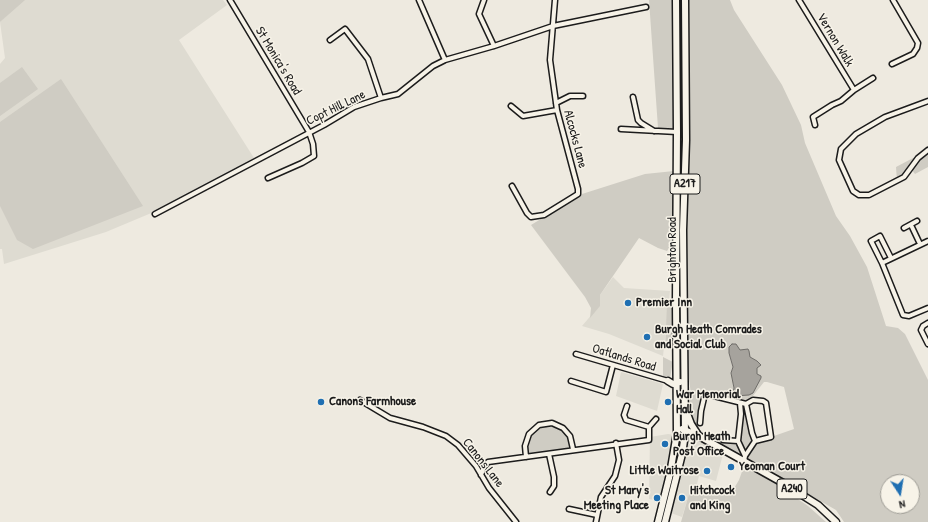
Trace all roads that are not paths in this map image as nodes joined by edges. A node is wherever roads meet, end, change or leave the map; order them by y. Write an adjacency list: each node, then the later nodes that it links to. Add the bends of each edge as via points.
1 (230, 0): 26 (street, St Monica's Road)
2 (419, 0): 13 (street)
3 (484, 0): 12 (street, via 479,14)
4 (555, 0): 10 (street, Alcocks Lane)
5 (676, 0): 28 (highway, Brighton Road / A217)
6 (685, 0): 46 (highway, Brighton Road / A217)
7 (799, 0): 16 (street, Vernon Walk)
8 (893, 0): 14 (street, via 918,43 913,54)
9 (646, 7): 10 (street, Copt Hill Lane)
10 (553, 26): 12 (street, Copt Hill Lane); 21 (street, Alcocks Lane, via 550,60)
11 (330, 40): 19 (street, via 345,28 368,59)
12 (494, 46): 13 (street, Copt Hill Lane)
13 (445, 60): 19 (street, Copt Hill Lane, via 433,66 398,94)
14 (892, 64)
15 (873, 78): 16 (street)
16 (854, 90): 24 (street, via 841,101 813,117)
17 (583, 96): 21 (street, via 570,96)
18 (633, 97): 27 (street, via 638,120)
19 (381, 98): 26 (street, Copt Hill Lane, via 354,107)
20 (928, 101): 29 (street, via 885,117 856,134 841,149 839,160 853,191 859,195 869,195 904,177 918,158)
21 (556, 103): 23 (street, Alcocks Lane)
22 (510, 106): 23 (street, via 523,116)
23 (557, 110): 31 (street, Alcocks Lane, via 578,194 544,214 531,217)
24 (815, 125)
25 (621, 129): 27 (street)
26 (309, 132): 30 (street, St Monica's Road, via 314,156); 32 (street, Copt Hill Lane)
27 (656, 132): 28 (street)
28 (677, 132): 45 (highway, Brighton Road / A217)
29 (928, 150)
30 (268, 178)
31 (512, 186)
32 (155, 214)
33 (917, 221): 34 (street)
34 (911, 225): 35 (street); 37 (street)
35 (904, 228)
36 (928, 241): 37 (street)
37 (920, 244): 38 (street)
38 (891, 258): 39 (street); 39 (street, via 880,236 871,241)
39 (882, 263): 40 (street, via 904,315 909,316)
40 (928, 308)
41 (928, 323): 42 (street, via 921,330)
42 (928, 344)
43 (576, 354): 44 (street, Oatlands Road)
44 (613, 364): 47 (street, via 606,392); 48 (street, Oatlands Road)
45 (676, 370): 48 (highway, via 672,380); 49 (highway, Brighton Road / A217)
46 (684, 378): 49 (highway); 53 (highway, Brighton Road / A217)
47 (570, 381)
48 (668, 381): 49 (highway)
49 (677, 383): 61 (highway, Brighton Road / A217)
50 (360, 400): 73 (street, Canons Lane, via 390,418 446,436 458,445)
51 (740, 403): 52 (street); 55 (street); 58 (street, via 705,396)
52 (746, 404): 56 (street); 65 (street, via 753,400 766,404 772,438)
53 (685, 405): 60 (highway, Brighton Road / A217); 62 (highway, via 690,421)
54 (626, 406): 59 (street, via 626,420)
55 (741, 414): 56 (street); 64 (street)
56 (747, 414): 65 (street)
57 (656, 419): 59 (street)
58 (700, 423)
59 (649, 427): 67 (street, via 649,440)
60 (685, 429): 61 (highway); 62 (highway, A240); 66 (highway, Brighton Road / A217)
61 (677, 430): 80 (highway, Brighton Road / A217, via 670,474)
62 (699, 436): 66 (highway, via 689,436); 71 (highway, A240)
63 (723, 440): 64 (street)
64 (738, 441): 71 (street)
65 (755, 441): 71 (street)
66 (684, 442): 81 (highway, Brighton Road / A217)
67 (616, 443): 68 (street); 77 (street, via 619,460 615,476 601,497)
68 (574, 450): 69 (street); 70 (street, via 570,436 563,428 552,423 539,425 529,434 525,446)
69 (549, 454): 70 (street); 75 (street, via 554,482)
70 (526, 457): 72 (street)
71 (744, 458): 82 (highway, A240, via 818,505)
72 (488, 462): 73 (street); 74 (street)
73 (476, 466): 74 (street, Canons Lane)
74 (481, 475): 78 (street, Canons Lane)
75 (550, 492)
76 (570, 509): 77 (street)
77 (598, 515): 79 (street)
78 (516, 522)
79 (596, 522)
80 (658, 522)
81 (666, 522)
82 (836, 522)

